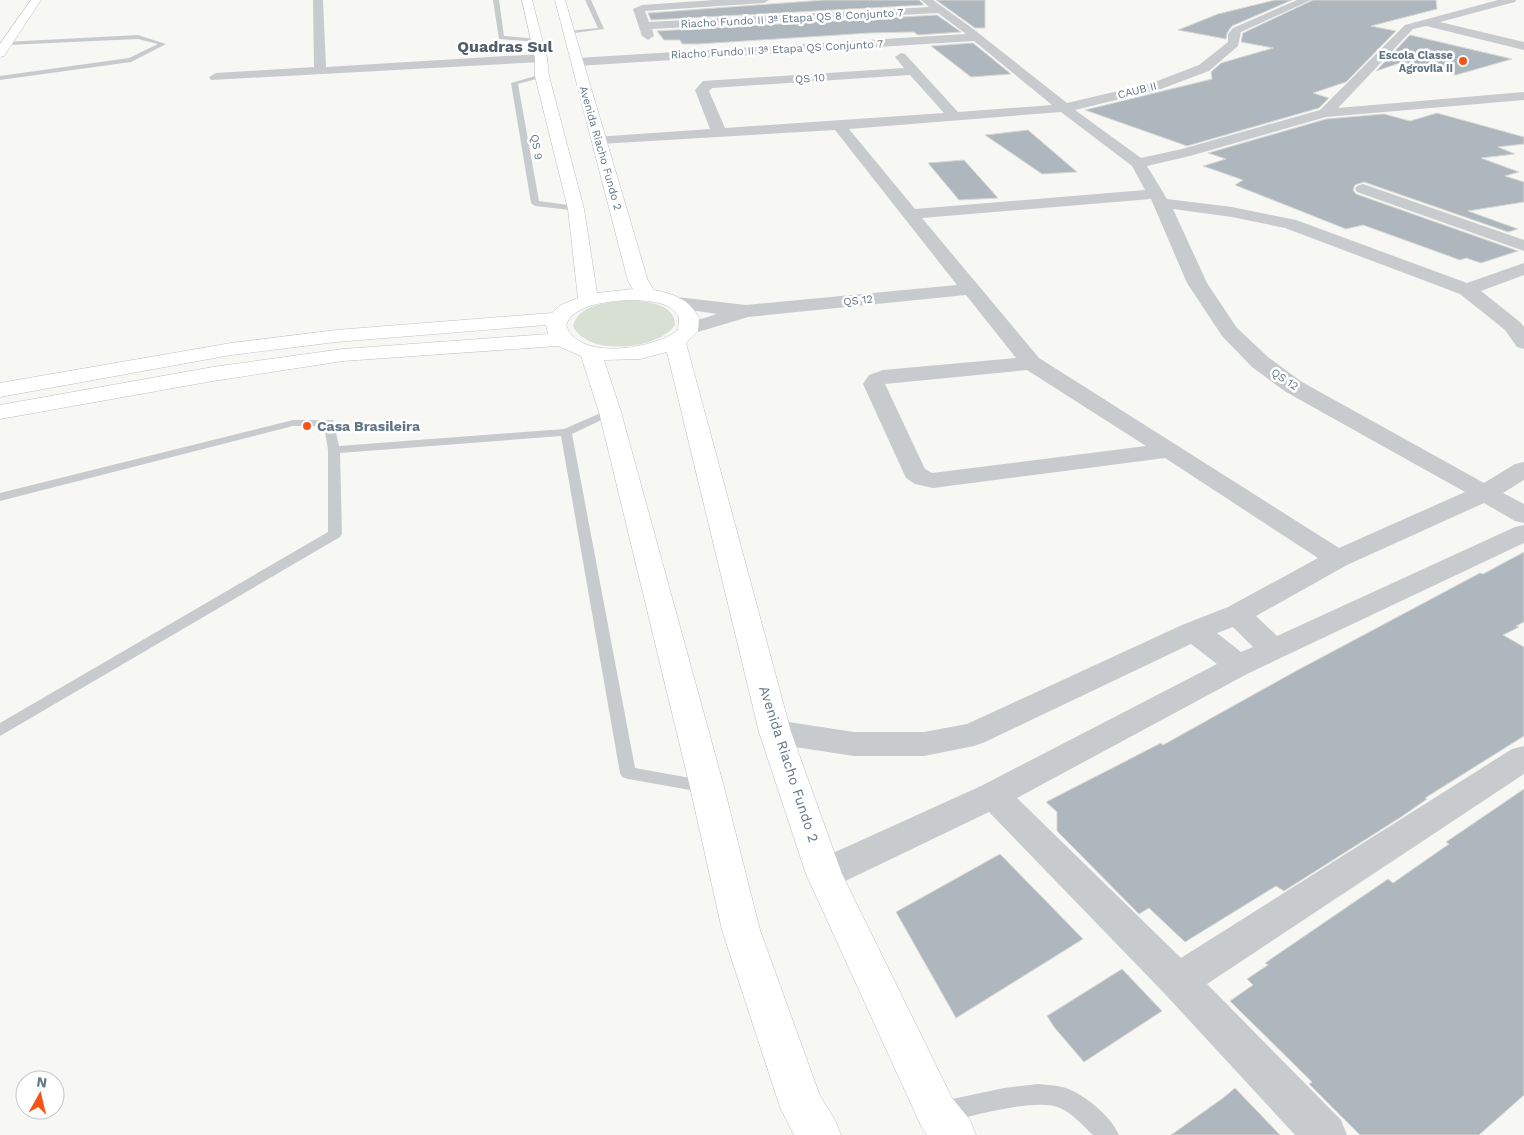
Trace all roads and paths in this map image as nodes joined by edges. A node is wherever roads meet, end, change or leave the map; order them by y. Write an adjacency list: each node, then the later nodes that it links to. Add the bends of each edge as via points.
1 (36, 0): 22 (main road)
2 (318, 0): 29 (street)
3 (496, 0): 20 (lane, via 501,38)
4 (527, 0): 20 (main road)
5 (560, 0): 17 (main road, Avenida Riacho Fundo 2)
6 (588, 0): 17 (lane, via 601,29)
7 (764, 0): 11 (street)
8 (926, 0): 13 (street)
9 (1306, 0): 35 (street, CAUB II, via 1237,30 1234,43 1204,68 1156,86)
10 (1511, 0): 15 (street)
11 (708, 1): 16 (street, via 639,9)
12 (858, 5): 14 (street)
13 (939, 10): 14 (street, Riacho Fundo II 3ª Etapa QS 8 Conjunto 7); 18 (street)
14 (868, 14): 16 (street, Riacho Fundo II 3ª Etapa QS 8 Conjunto 7)
15 (1426, 23): 23 (street); 36 (street, via 1410,27)
16 (644, 26): 24 (street)
17 (568, 33): 28 (main road, Avenida Riacho Fundo 2)
18 (972, 33): 19 (street, Riacho Fundo II 3ª Etapa QS Conjunto 7); 35 (street)
19 (923, 36): 21 (street, Riacho Fundo II 3ª Etapa QS Conjunto 7); 24 (street, Riacho Fundo II 3ª Etapa QS 8 Conjunto 7)
20 (537, 41): 27 (main road)
21 (890, 42): 26 (street, Riacho Fundo II 3ª Etapa QS Conjunto 7); 30 (street)
22 (7, 43): 25 (main road); 33 (lane, via 138,37 163,44 130,60)
23 (1524, 46)
24 (654, 49): 26 (street, Riacho Fundo II 3ª Etapa QS 8 Conjunto 7)
25 (0, 53)
26 (633, 54): 28 (street, Riacho Fundo II 3ª Etapa QS Conjunto 7)
27 (541, 58): 29 (street); 31 (main road)
28 (575, 58): 40 (main road, Avenida Riacho Fundo 2)
29 (320, 70): 32 (street)
30 (912, 71): 37 (street); 39 (street, QS 10, via 708,84 702,90)
31 (542, 76): 44 (main road); 44 (lane, QS 9, via 514,83 535,203)
32 (216, 77)
33 (0, 78)
34 (1524, 96): 36 (street)
35 (1064, 108): 37 (street); 41 (street)
36 (1325, 112): 41 (street, via 1185,153)
37 (954, 116): 38 (street)
38 (839, 125): 39 (street); 45 (street)
39 (719, 132): 40 (street)
40 (600, 140): 50 (main road, Avenida Riacho Fundo 2, via 638,281)
41 (1138, 163): 43 (street, QS 12)
42 (1363, 188): 46 (street)
43 (1159, 198): 45 (street); 49 (street, via 1290,224); 66 (street, QS 12, via 1197,283 1229,332 1260,362 1294,387)
44 (576, 209): 51 (main road)
45 (910, 214): 48 (street)
46 (1524, 246)
47 (1524, 268): 49 (street)
48 (971, 289): 53 (street, QS 12); 58 (street)
49 (1467, 290): 56 (street, via 1513,326)
50 (646, 295): 51 (main road, via 620,294); 52 (main road)
51 (588, 300): 54 (main road, via 575,305)
52 (677, 303): 53 (street, QS 12); 55 (main road, Avenida Riacho Fundo 2, via 687,311 691,320)
53 (746, 311): 55 (street, QS 12)
54 (559, 318): 57 (main road, via 558,333); 59 (main road, via 336,336 250,347)
55 (682, 336): 57 (main road, via 657,349 635,353 612,354); 76 (main road, Avenida Riacho Fundo 2)
56 (1524, 343)
57 (576, 345): 60 (main road, via 343,355 213,374); 61 (main road)
58 (1031, 363): 64 (street); 64 (street, via 876,380 874,384 915,473 933,481)
59 (0, 390)
60 (0, 412)
61 (610, 412): 62 (lane); 78 (main road)
62 (566, 432): 63 (lane); 78 (lane, via 628,773)
63 (334, 450): 67 (lane, via 329,422 293,424); 75 (lane, via 335,534)
64 (1169, 450): 70 (street)
65 (1524, 470): 66 (street)
66 (1485, 493): 68 (street, QS 12); 70 (street)
67 (0, 497)
68 (1524, 515)
69 (1524, 533): 73 (street)
70 (1337, 559): 71 (street)
71 (1238, 614): 72 (street); 73 (street, via 1262,641)
72 (1192, 632): 74 (street, via 1226,653); 76 (street, via 974,734 924,744 854,744)
73 (1277, 649): 74 (street)
74 (1236, 667): 79 (street)
75 (0, 730)
76 (776, 732): 80 (main road, Avenida Riacho Fundo 2)
77 (1524, 758): 81 (street)
78 (707, 787): 83 (main road, via 741,930 802,1107)
79 (993, 795): 80 (street); 81 (street)
80 (824, 874): 82 (main road, Avenida Riacho Fundo 2)
81 (1178, 981): 85 (street)
82 (946, 1124): 84 (lane, via 1031,1094 1064,1098)
83 (819, 1135)
84 (1108, 1135)
85 (1325, 1135)

